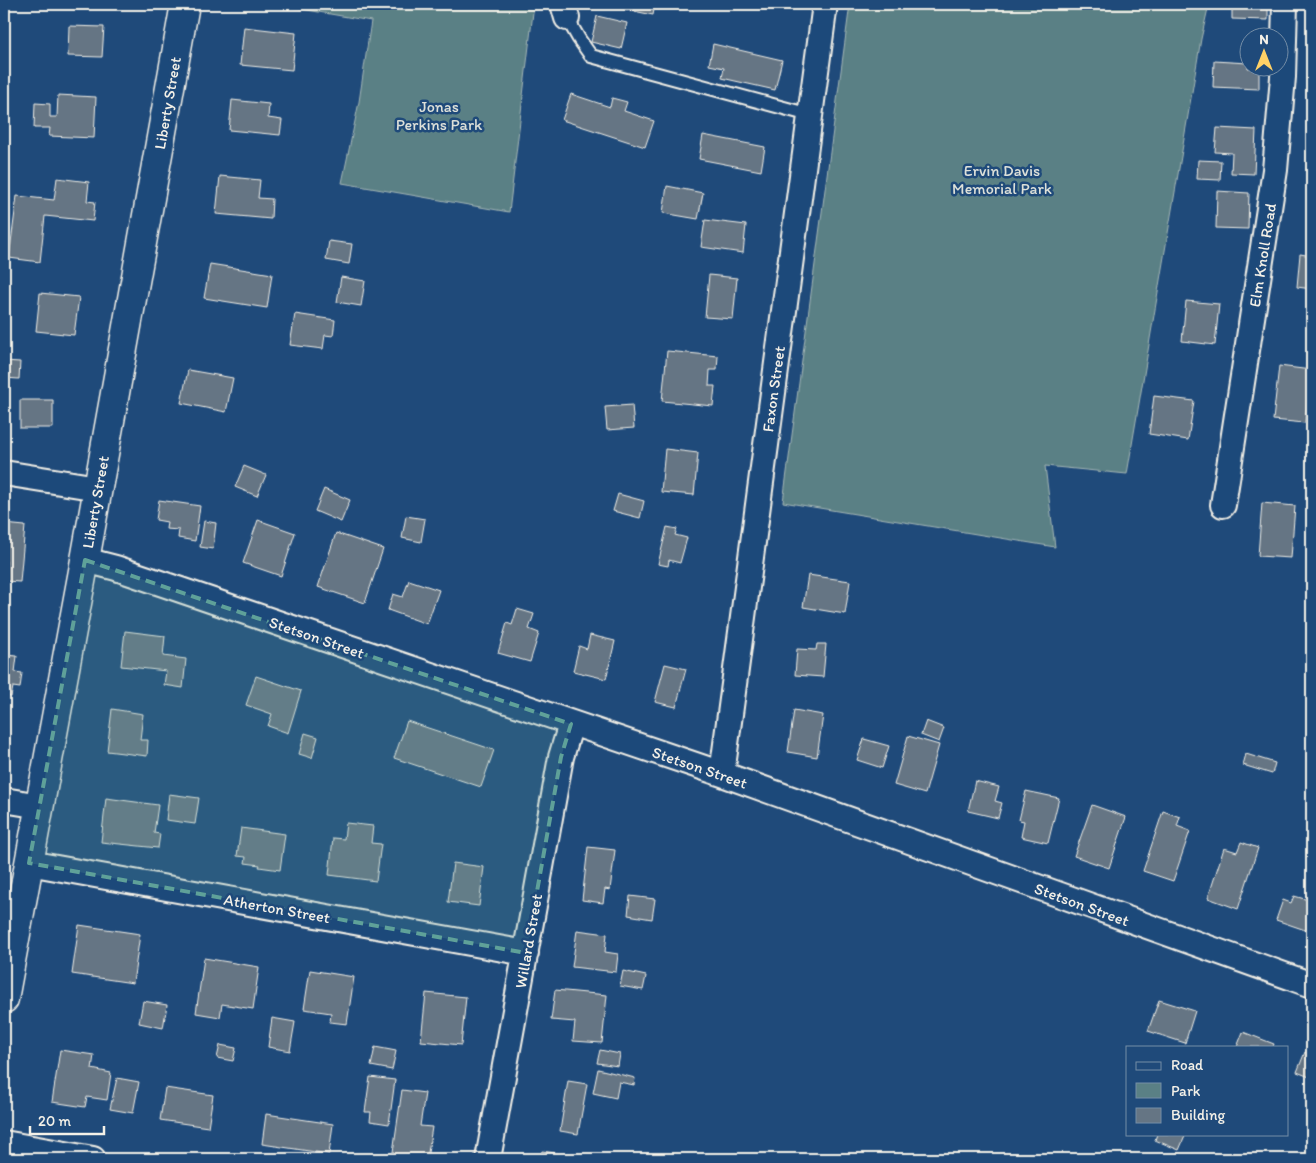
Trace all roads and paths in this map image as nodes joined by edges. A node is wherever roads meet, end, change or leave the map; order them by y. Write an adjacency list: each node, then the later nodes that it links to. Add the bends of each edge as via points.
1 (184, 4): 7 (main road, Liberty Street)
2 (825, 4): 5 (street, Faxon Street)
3 (1285, 4): 8 (street, Elm Knoll Road, via 1283,77 1274,170)
4 (565, 11): 5 (lane, via 591,56)
5 (810, 115): 11 (street, Faxon Street)
6 (4, 473): 7 (street)
7 (98, 488): 9 (main road, Liberty Street)
8 (1223, 505)
9 (85, 560): 10 (street, Stetson Street); 13 (main road, Liberty Street)
10 (571, 724): 11 (street, Stetson Street); 15 (street, Willard Street, via 561,757)
11 (722, 774): 16 (street, Stetson Street)
12 (4, 800): 13 (street)
13 (40, 806): 14 (main road, Liberty Street)
14 (29, 863): 15 (street, Atherton Street); 17 (main road, Liberty Street)
15 (526, 953): 20 (street, Willard Street)
16 (1312, 985)
17 (4, 999)
18 (4, 1143): 19 (street)
19 (94, 1159)
20 (488, 1159)

